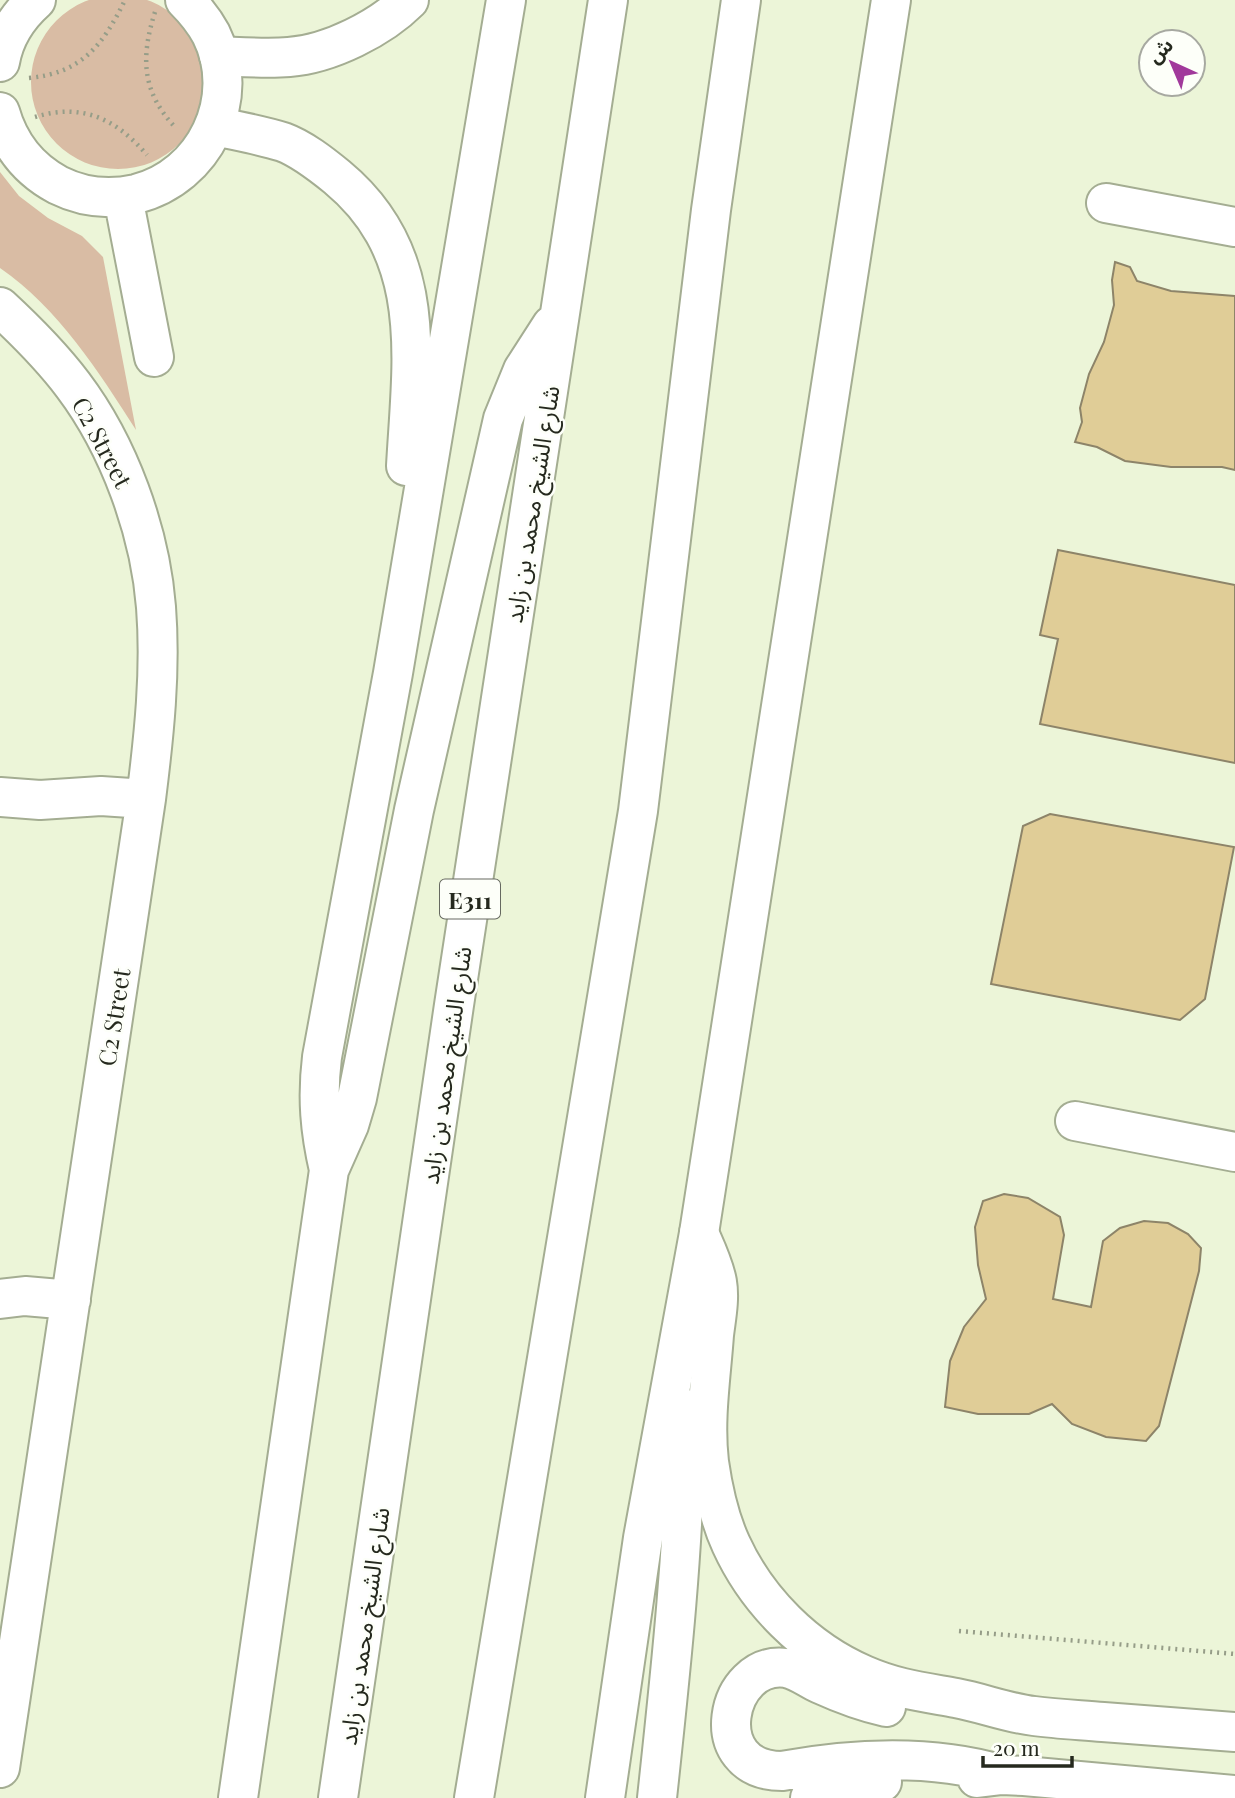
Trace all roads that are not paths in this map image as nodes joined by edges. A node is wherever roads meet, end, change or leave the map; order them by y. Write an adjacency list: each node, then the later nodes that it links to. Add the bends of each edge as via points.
1 (409, 0): 8 (main road, via 379,24 321,50 290,57)
2 (506, 0): 18 (main road)
3 (608, 0): 16 (main road, شارع الشيخ محمد بن زايد / E311)
4 (741, 0): 36 (main road, via 638,811)
5 (891, 0): 24 (main road)
6 (170, 6): 8 (main road, via 199,15)
7 (17, 19): 9 (main road, via 2,52)
8 (219, 56): 11 (main road, via 221,103)
9 (12, 70)
10 (4, 128): 12 (main road, via 26,162 46,179 70,191)
11 (207, 139): 12 (main road, via 186,168 169,181); 18 (main road, via 284,143 320,163 369,210 396,257 408,296 412,337)
12 (123, 197): 17 (main road)
13 (1106, 203): 14 (main road)
14 (1235, 227)
15 (0, 307): 20 (main road, C2 Street, via 36,340 74,386 105,436 130,491 147,548 158,666)
16 (561, 312): 23 (main road, via 523,370 503,419 414,810 357,1098); 35 (main road, شارع الشيخ محمد بن زايد / E311)
17 (155, 357)
18 (393, 673): 23 (main road, via 322,1057 319,1108)
19 (0, 797): 20 (main road, via 101,796)
20 (144, 812): 28 (main road, C2 Street)
21 (1075, 1121): 22 (main road)
22 (1235, 1152)
23 (329, 1170): 34 (main road)
24 (699, 1233): 26 (main road); 29 (main road, via 719,1294 707,1420 712,1485 730,1543 758,1590 808,1641 863,1675)
25 (0, 1299): 28 (main road, via 24,1296)
26 (685, 1310): 37 (main road, via 643,1538); 38 (main road, via 684,1482)
27 (0, 1313): 28 (main road, via 22,1321)
28 (69, 1313): 31 (main road, C2 Street)
29 (1016, 1713): 30 (main road); 32 (main road, via 971,1718 901,1710 842,1694 787,1668 773,1668 740,1691 731,1716 740,1753 748,1762 770,1771 892,1761 969,1766)
30 (1235, 1732)
31 (0, 1768)
32 (1002, 1775): 33 (main road); 39 (main road, via 874,1782)
33 (1235, 1795)
34 (238, 1798)
35 (338, 1798)
36 (474, 1798)
37 (605, 1798)
38 (657, 1798)
39 (810, 1798)

